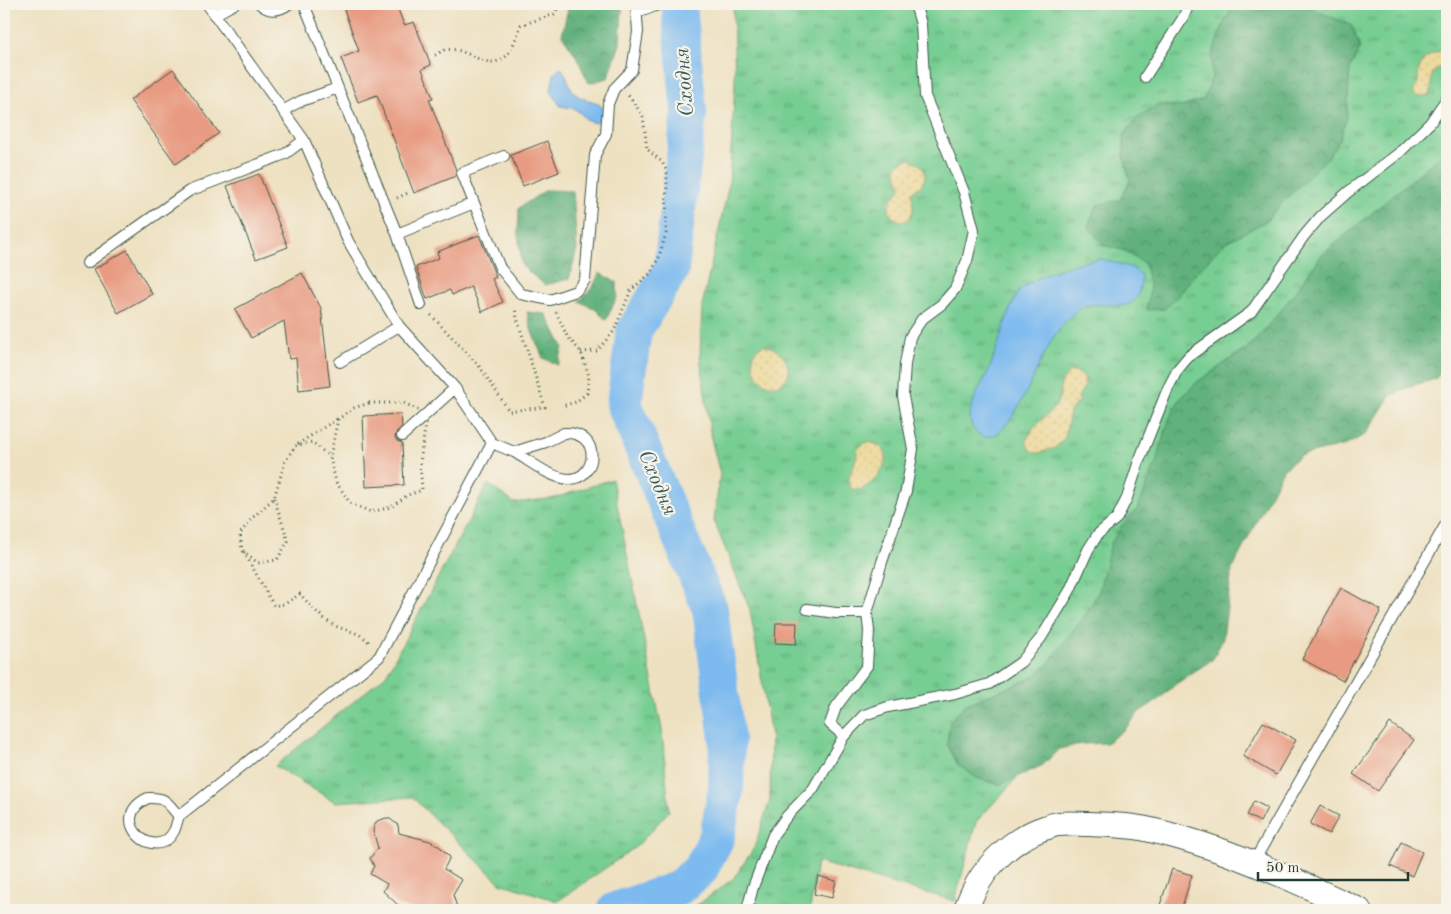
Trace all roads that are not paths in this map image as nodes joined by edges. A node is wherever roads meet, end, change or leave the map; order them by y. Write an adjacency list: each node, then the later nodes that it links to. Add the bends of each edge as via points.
1 (207, 4): 10 (lane)
2 (234, 4): 10 (lane)
3 (260, 4): 4 (lane, via 273,10)
4 (289, 4)
5 (304, 4): 12 (lane)
6 (914, 4): 29 (lane, via 921,24 925,96 964,192 974,230 967,261 955,289 922,319 910,337 904,364 903,396 913,449 906,491)
7 (1189, 4): 11 (lane)
8 (658, 5): 9 (lane)
9 (636, 8): 17 (lane, via 638,32 632,70 614,89 608,104 606,134 595,155 585,280 576,291 550,300 521,294 500,268)
10 (214, 15): 14 (lane)
11 (1145, 77)
12 (338, 88): 14 (lane); 18 (lane)
13 (1447, 98): 30 (lane, via 1430,123 1399,153 1321,216 1251,312 1189,356 1178,369 1118,518 1098,534 1069,592 1041,638 1021,662 989,684 864,715)
14 (284, 110): 15 (lane)
15 (304, 140): 19 (lane, via 285,154 189,191); 21 (lane, via 348,241)
16 (504, 156): 17 (lane, via 462,173)
17 (474, 203): 18 (lane)
18 (397, 234): 20 (lane)
19 (87, 263)
20 (421, 305)
21 (399, 326): 22 (lane); 23 (lane)
22 (340, 362)
23 (455, 388): 24 (lane); 25 (lane)
24 (402, 436)
25 (492, 443): 26 (lane); 31 (lane, via 379,657)
26 (514, 452): 26 (lane, via 548,472 569,479 578,478 585,472 592,457 586,440 572,433)
27 (1447, 522): 32 (lane)
28 (807, 608): 29 (lane, via 836,613)
29 (867, 613): 30 (lane, via 867,666 836,707 830,724)
30 (844, 736): 33 (lane, via 813,789 786,816 773,835)
31 (179, 816): 31 (lane, via 164,800 148,798 135,807 131,816 132,826 144,841 162,842 175,830)
32 (1252, 864): 34 (street, via 1203,845 1145,829 1058,824 1033,832 1010,845 995,859); 35 (street)
33 (747, 910)
34 (966, 910)
35 (1359, 910)

